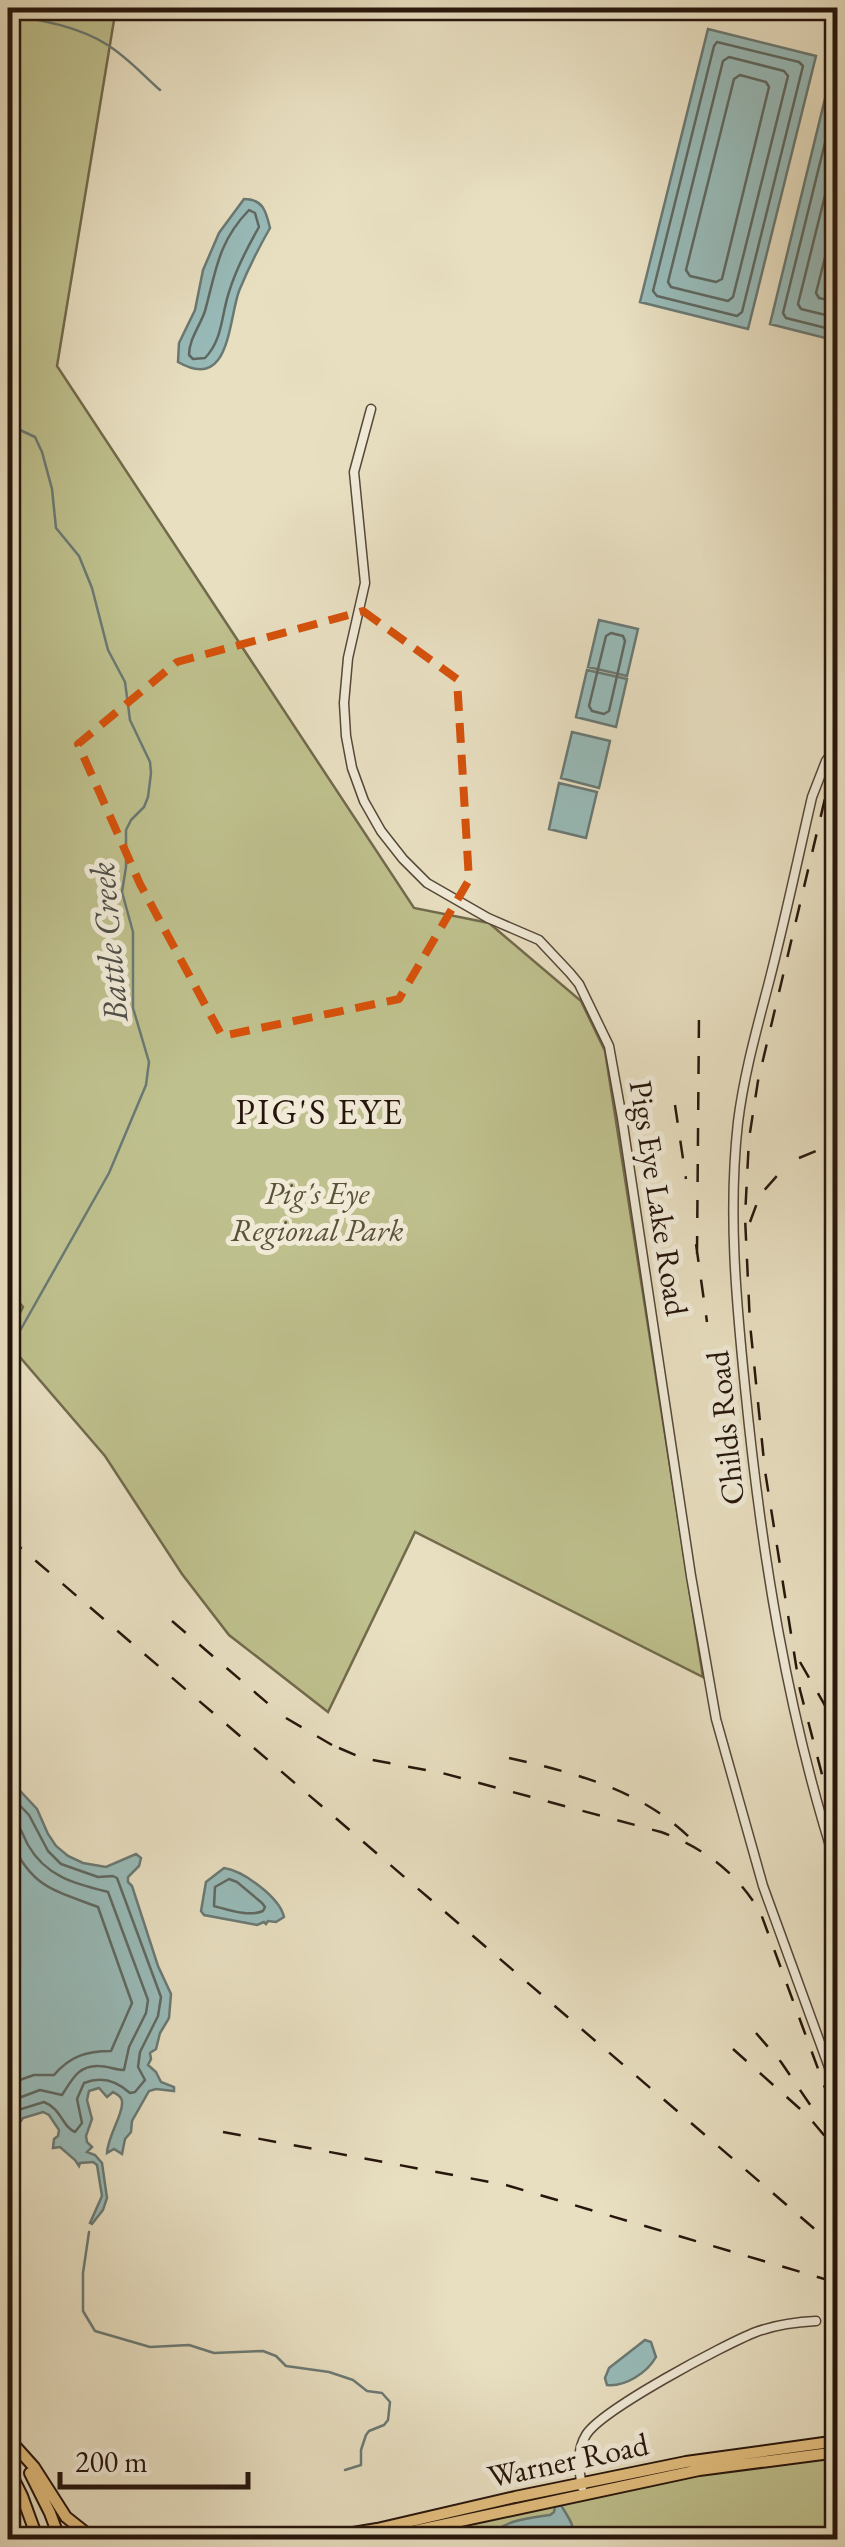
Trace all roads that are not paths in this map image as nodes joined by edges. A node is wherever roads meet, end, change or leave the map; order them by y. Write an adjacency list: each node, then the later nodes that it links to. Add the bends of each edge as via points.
1 (371, 408): 4 (street, Pigs Eye Lake Road, via 354,472 365,582 344,703 352,768 364,801 402,859 427,883 539,940 579,984 609,1046 716,1720 763,1886)
2 (838, 745): 3 (street, Childs Road, via 812,797 750,1052 736,1140 732,1229 770,1583 802,1744)
3 (838, 1871)
4 (838, 2092)
5 (816, 2321): 10 (street, via 739,2339 601,2418 582,2441)
6 (8, 2438): 12 (highway); 13 (highway, via 66,2517)
7 (838, 2440): 10 (highway, Warner Road, via 686,2462)
8 (838, 2452): 10 (highway, Warner Road)
9 (8, 2468): 11 (highway)
10 (583, 2489): 14 (highway, Warner Road); 15 (highway, Warner Road)
11 (38, 2540)
12 (60, 2540)
13 (95, 2540)
14 (311, 2540)
15 (372, 2540)

